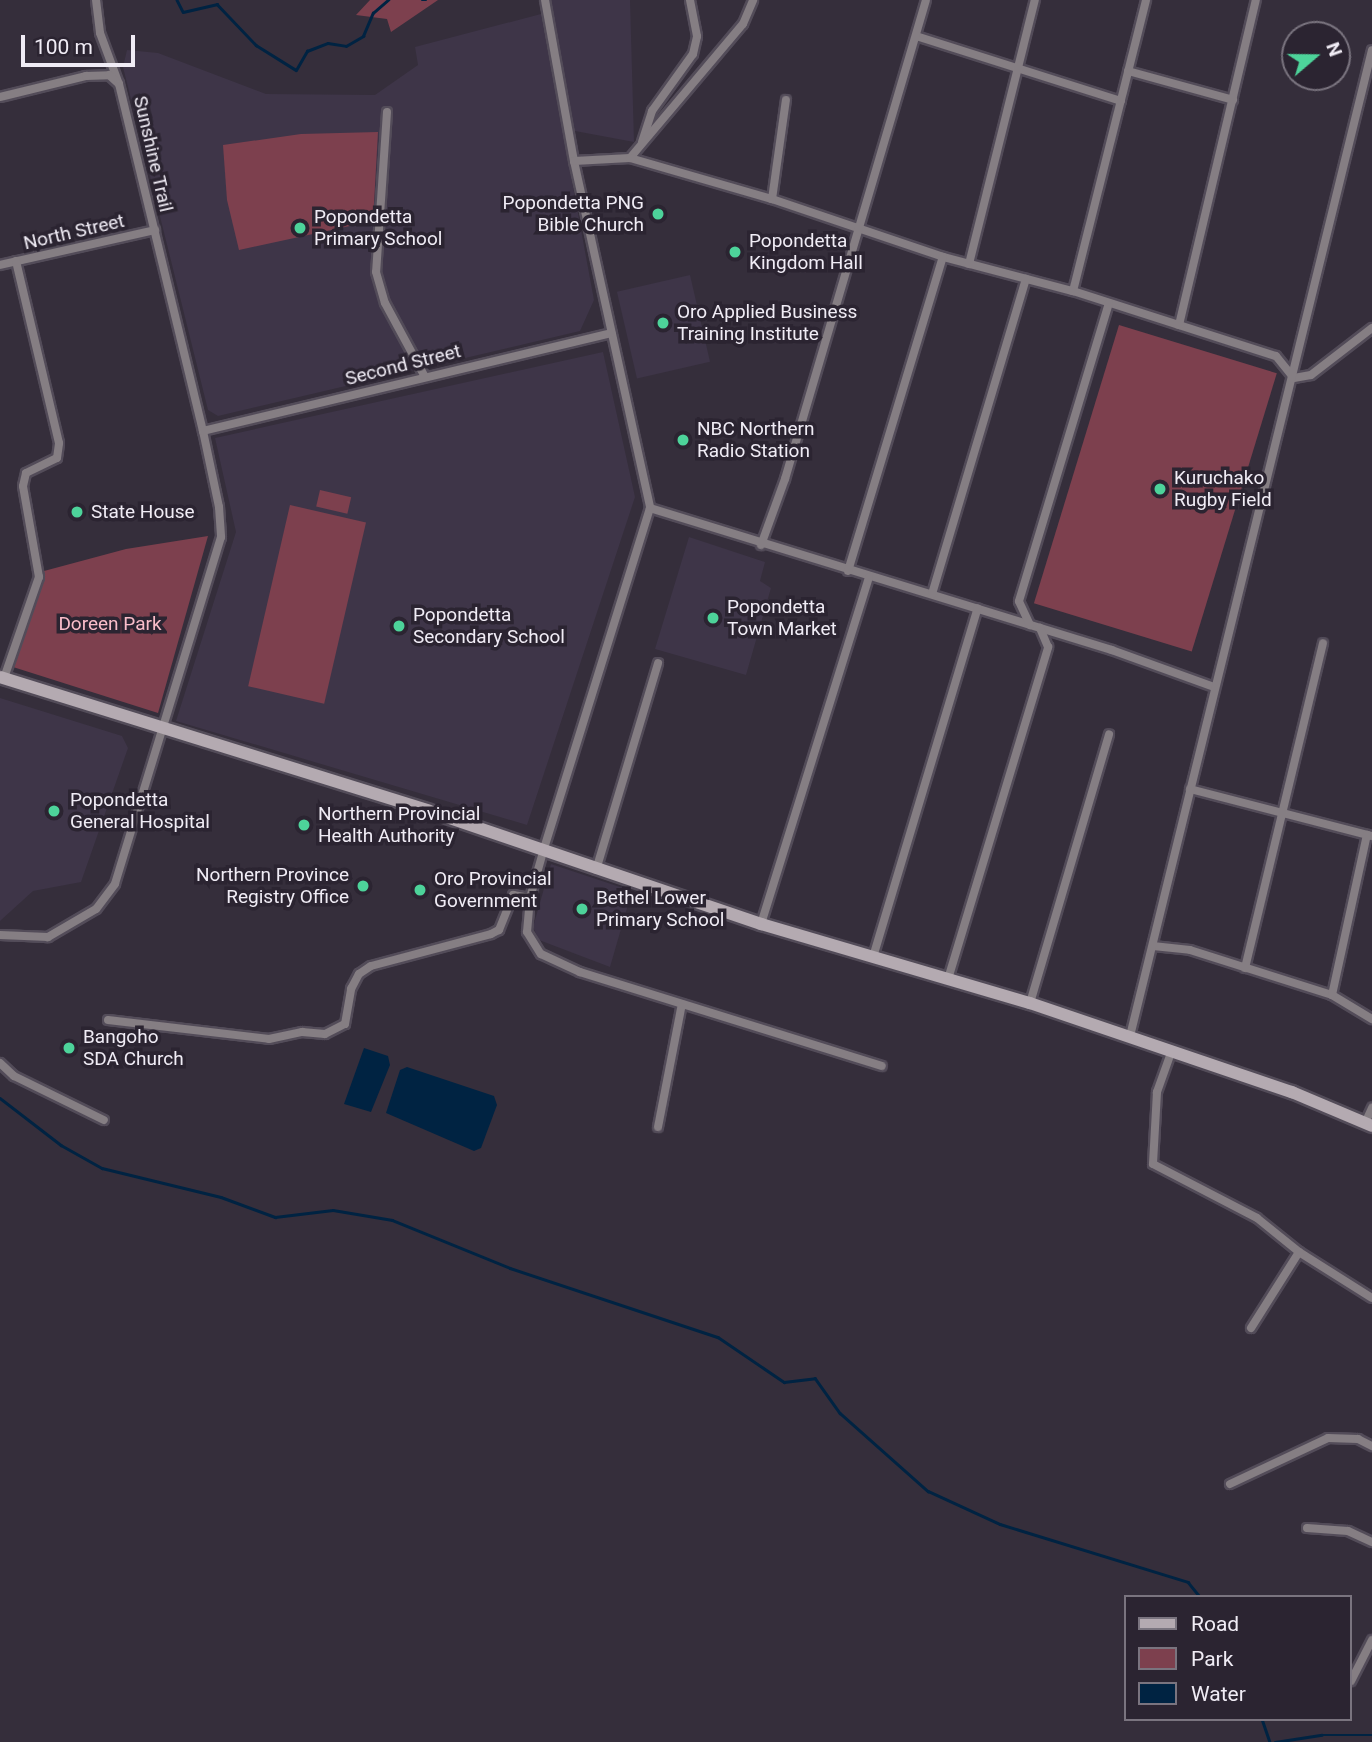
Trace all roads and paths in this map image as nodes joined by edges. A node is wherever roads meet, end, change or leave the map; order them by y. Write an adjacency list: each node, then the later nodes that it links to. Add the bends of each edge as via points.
1 (96, 0): 13 (street, via 100,33)
2 (545, 0): 21 (street)
3 (690, 0): 19 (street, via 697,36 693,54 653,111)
4 (754, 0): 19 (street, via 743,24 665,122)
5 (926, 0): 9 (street)
6 (1035, 0): 11 (street)
7 (1146, 0): 12 (street)
8 (1256, 0): 16 (street)
9 (916, 36): 11 (street); 24 (street)
10 (1372, 50): 36 (street)
11 (1019, 69): 17 (street); 27 (street)
12 (1128, 71): 16 (street); 17 (street)
13 (119, 84): 14 (street, Sunshine Trail, via 108,75 86,76); 23 (street, Sunshine Trail)
14 (0, 97)
15 (786, 100): 22 (street)
16 (1233, 100): 32 (street)
17 (1121, 101): 30 (street)
18 (387, 112): 35 (street, via 376,272 385,303)
19 (641, 145): 20 (street)
20 (630, 158): 21 (street); 22 (street)
21 (575, 161): 34 (street)
22 (772, 199): 24 (street)
23 (155, 230): 26 (street, North Street); 37 (street, Sunshine Trail)
24 (859, 230): 25 (street); 39 (street)
25 (943, 257): 27 (street); 40 (street)
26 (16, 261): 28 (street, North Street); 52 (street, via 59,443 57,458 26,473 23,486 38,577)
27 (969, 264): 29 (street)
28 (0, 265)
29 (1026, 279): 30 (street); 42 (street)
30 (1073, 291): 31 (street)
31 (1108, 303): 32 (street); 43 (street)
32 (1179, 325): 36 (street, via 1276,356)
33 (1372, 328): 36 (street, via 1311,375)
34 (611, 332): 35 (street, Second Street); 38 (street)
35 (424, 375): 37 (street, Second Street)
36 (1294, 378): 53 (street)
37 (203, 431): 54 (street, Sunshine Trail, via 221,537)
38 (650, 508): 39 (street); 59 (street)
39 (761, 545): 40 (street)
40 (848, 571): 41 (street)
41 (869, 577): 42 (street); 62 (street)
42 (932, 594): 44 (street)
43 (1019, 601): 45 (street); 46 (street)
44 (978, 608): 45 (street); 65 (street)
45 (998, 615): 46 (street)
46 (1030, 625): 47 (street)
47 (1040, 628): 48 (street); 50 (street)
48 (1064, 635): 50 (street); 53 (street)
49 (1323, 643): 57 (street)
50 (1048, 647): 67 (street)
51 (659, 663): 60 (street)
52 (2, 677): 54 (main road)
53 (1214, 687): 56 (street)
54 (160, 729): 59 (main road, via 429,811); 63 (street, Sunshine Trail, via 128,849 114,884 96,909 48,937)
55 (1109, 734): 69 (street)
56 (1190, 789): 57 (street); 64 (street)
57 (1283, 813): 58 (street); 66 (street)
58 (1369, 835): 68 (street)
59 (543, 852): 60 (main road); 61 (street)
60 (596, 870): 62 (main road)
61 (530, 898): 70 (street, via 527,932 541,954 580,972); 72 (street, via 513,895 499,930 491,934 371,966 359,974 351,989 345,1024 325,1034 302,1032 269,1039)
62 (761, 925): 65 (main road)
63 (0, 935)
64 (1153, 946): 66 (street, via 1190,950); 73 (street)
65 (873, 957): 67 (main road)
66 (1245, 968): 68 (street)
67 (948, 979): 69 (main road)
68 (1332, 995): 71 (street)
69 (1030, 1003): 73 (main road)
70 (682, 1004): 76 (street); 80 (street)
71 (1372, 1019)
72 (108, 1020)
73 (1130, 1036): 74 (main road)
74 (1172, 1050): 79 (main road); 81 (street, via 1157,1092 1153,1164 1257,1217)
75 (0, 1063): 78 (street, via 14,1076)
76 (882, 1066)
77 (1372, 1108): 79 (street)
78 (104, 1120)
79 (1369, 1124)
80 (658, 1127)
81 (1299, 1252): 82 (street); 83 (street)
82 (1372, 1298)
83 (1251, 1328)
84 (1372, 1446): 85 (street, via 1358,1439 1328,1438)
85 (1230, 1485)
86 (1307, 1528): 87 (street, via 1348,1531)
87 (1372, 1542)
88 (1372, 1640): 89 (street)
89 (1351, 1681)

